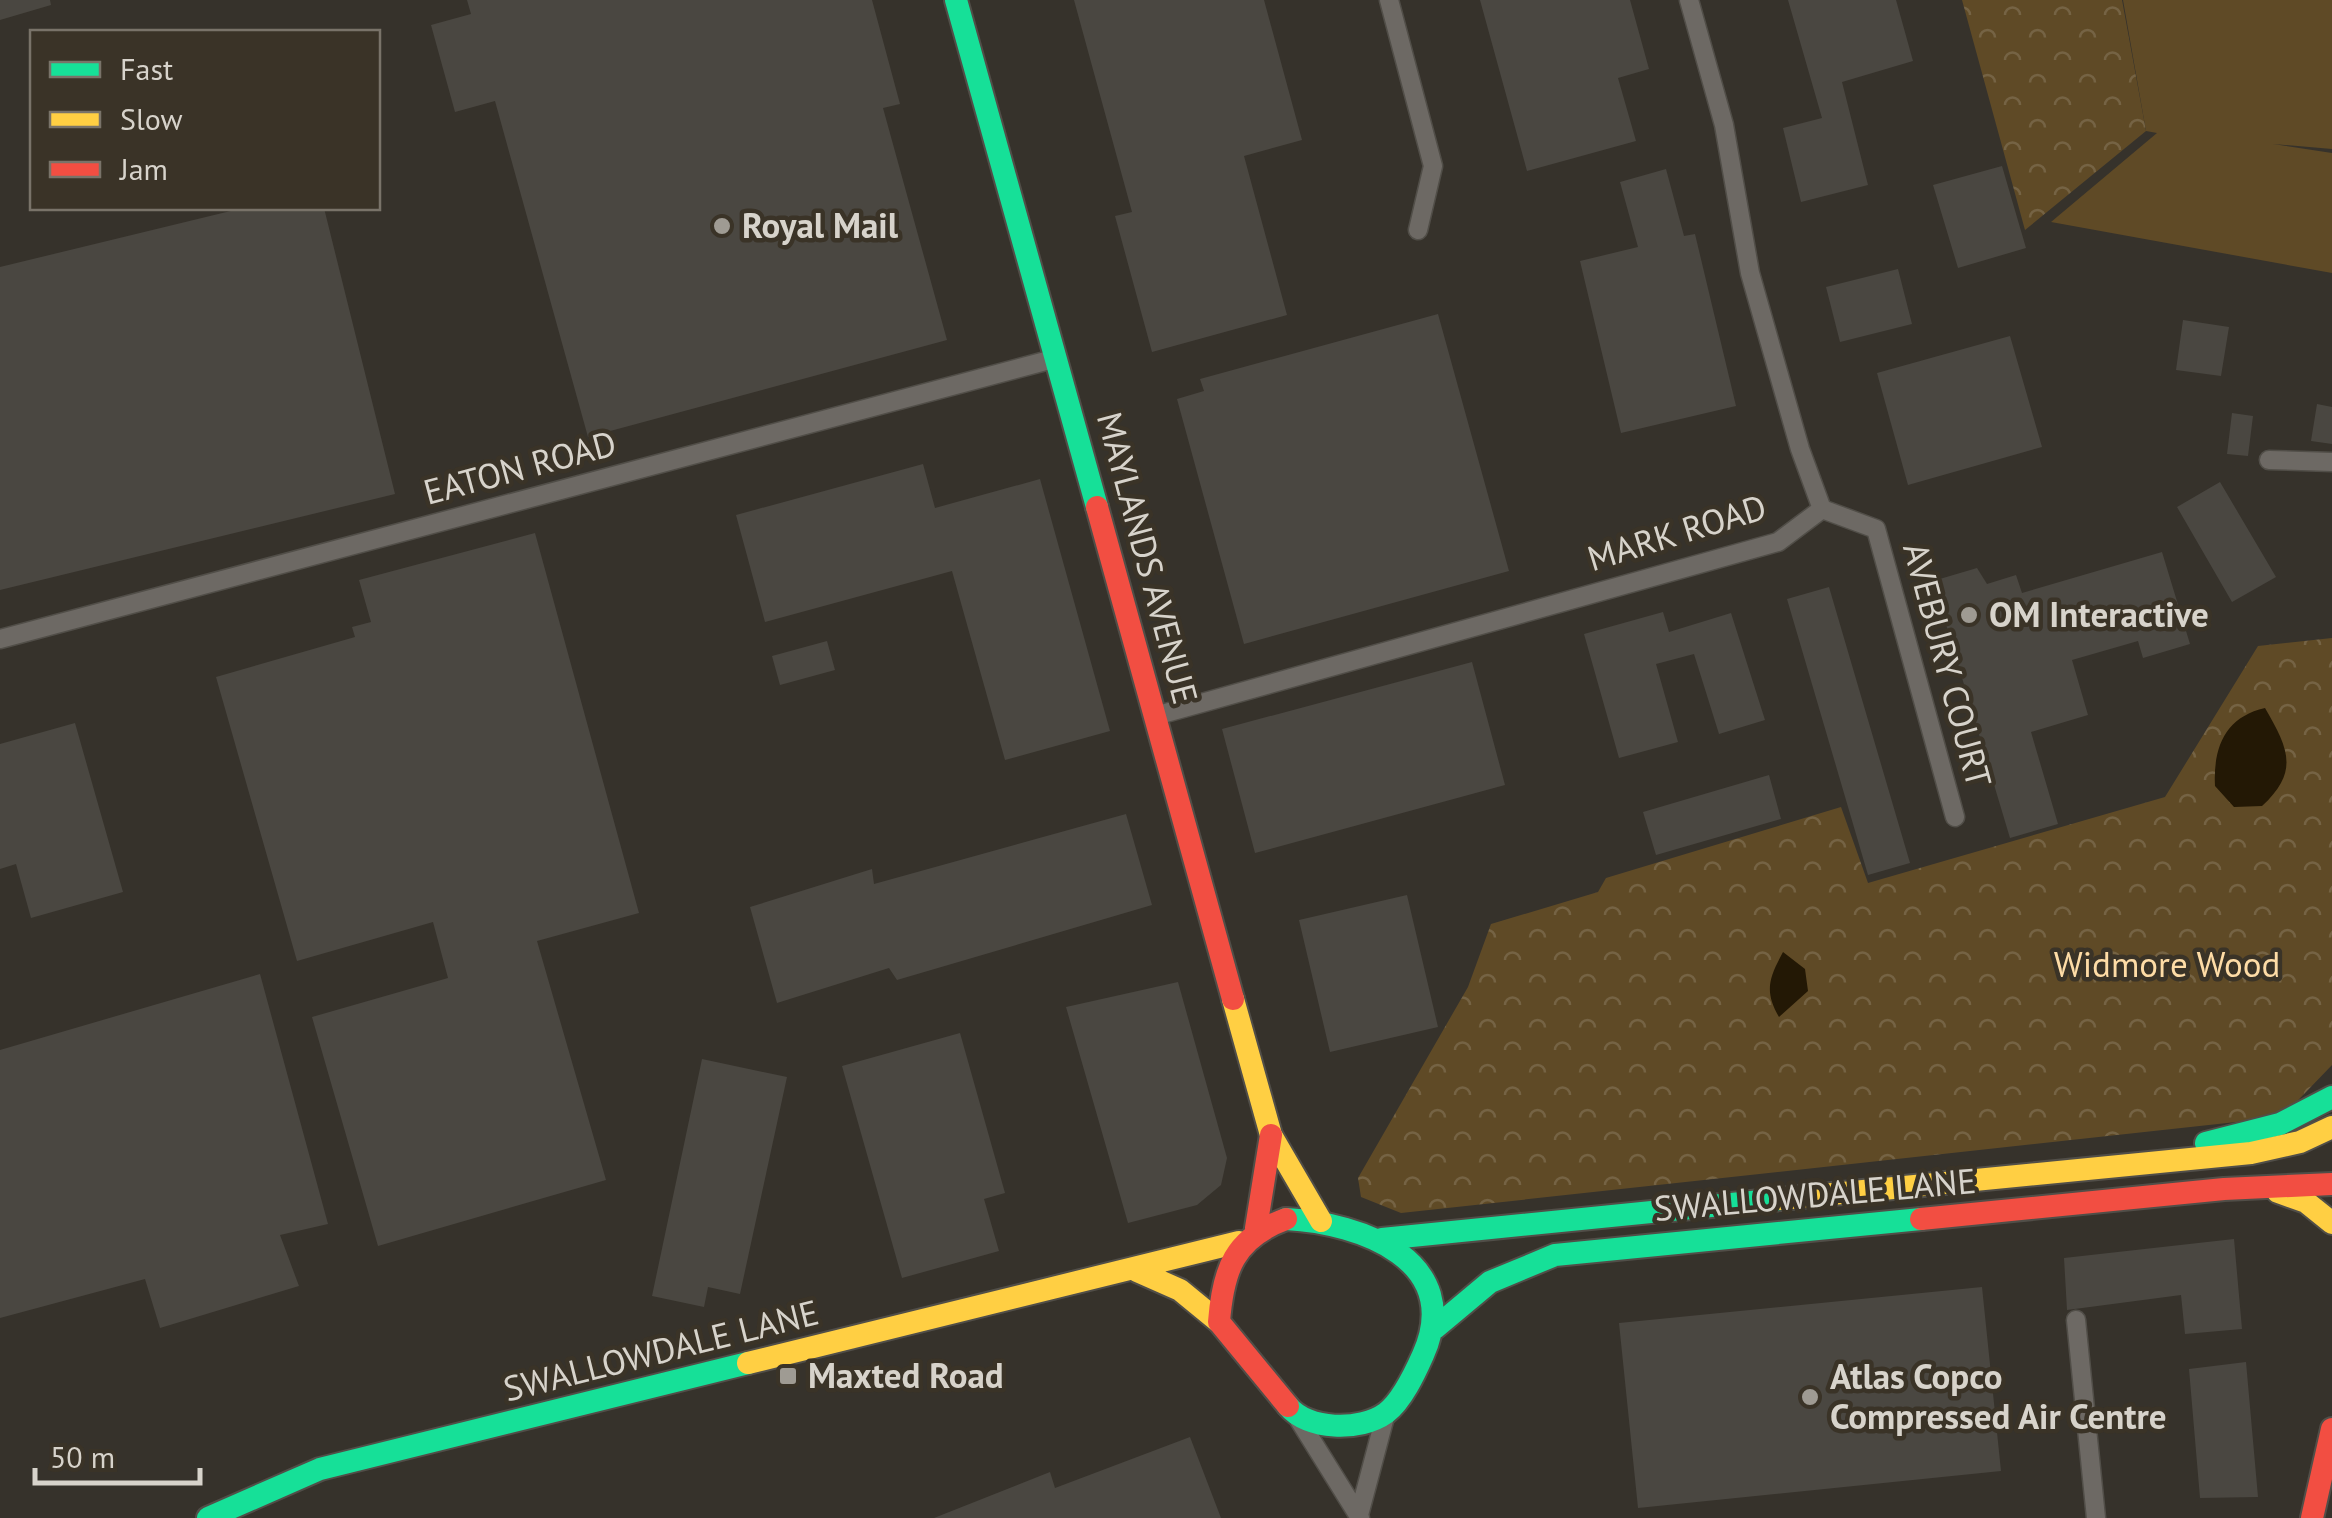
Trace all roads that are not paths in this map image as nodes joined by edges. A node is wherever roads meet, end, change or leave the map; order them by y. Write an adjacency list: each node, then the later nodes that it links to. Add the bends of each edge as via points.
1 (956, 0): 5 (main road, MAYLANDS AVENUE)
2 (1389, 0): 4 (street, via 1433,166)
3 (1689, 0): 8 (street, MARK ROAD, via 1724,125 1750,273)
4 (1418, 230)
5 (1056, 358): 9 (street, EATON ROAD); 10 (main road, MAYLANDS AVENUE)
6 (2269, 460): 7 (street)
7 (2332, 462)
8 (1822, 509): 10 (street, MARK ROAD, via 1778,542); 11 (street, AVEBURY COURT, via 1876,529)
9 (0, 639)
10 (1154, 716): 14 (main road, MAYLANDS AVENUE)
11 (1955, 816)
12 (2332, 1097): 15 (main road, SWALLOWDALE LANE, via 2259,1130)
13 (2332, 1127): 15 (main road, SWALLOWDALE LANE, via 2251,1153)
14 (1270, 1135): 19 (main road, MAYLANDS AVENUE); 20 (main road, MAYLANDS AVENUE)
15 (2057, 1170): 21 (main road, SWALLOWDALE LANE)
16 (2332, 1184): 17 (main road, SWALLOWDALE LANE)
17 (2224, 1189): 18 (main road, SWALLOWDALE LANE, via 2270,1190); 25 (main road, SWALLOWDALE LANE, via 1555,1255 1523,1262 1480,1286)
18 (2327, 1218)
19 (1322, 1221): 20 (main road, via 1286,1219); 21 (main road)
20 (1247, 1235): 22 (main road, SWALLOWDALE LANE); 24 (main road, via 1222,1281)
21 (1382, 1239): 25 (main road, via 1422,1275)
22 (1137, 1271): 24 (main road, via 1180,1290); 31 (main road, SWALLOWDALE LANE, via 320,1469)
23 (2076, 1320): 32 (street)
24 (1219, 1322): 28 (main road)
25 (1435, 1328): 26 (main road, via 1416,1373)
26 (1386, 1412): 28 (main road, via 1346,1424); 30 (street)
27 (2332, 1415): 29 (main road)
28 (1300, 1420): 30 (street)
29 (2330, 1436): 33 (main road)
30 (1360, 1517)
31 (208, 1518)
32 (2096, 1518)
33 (2312, 1518)

